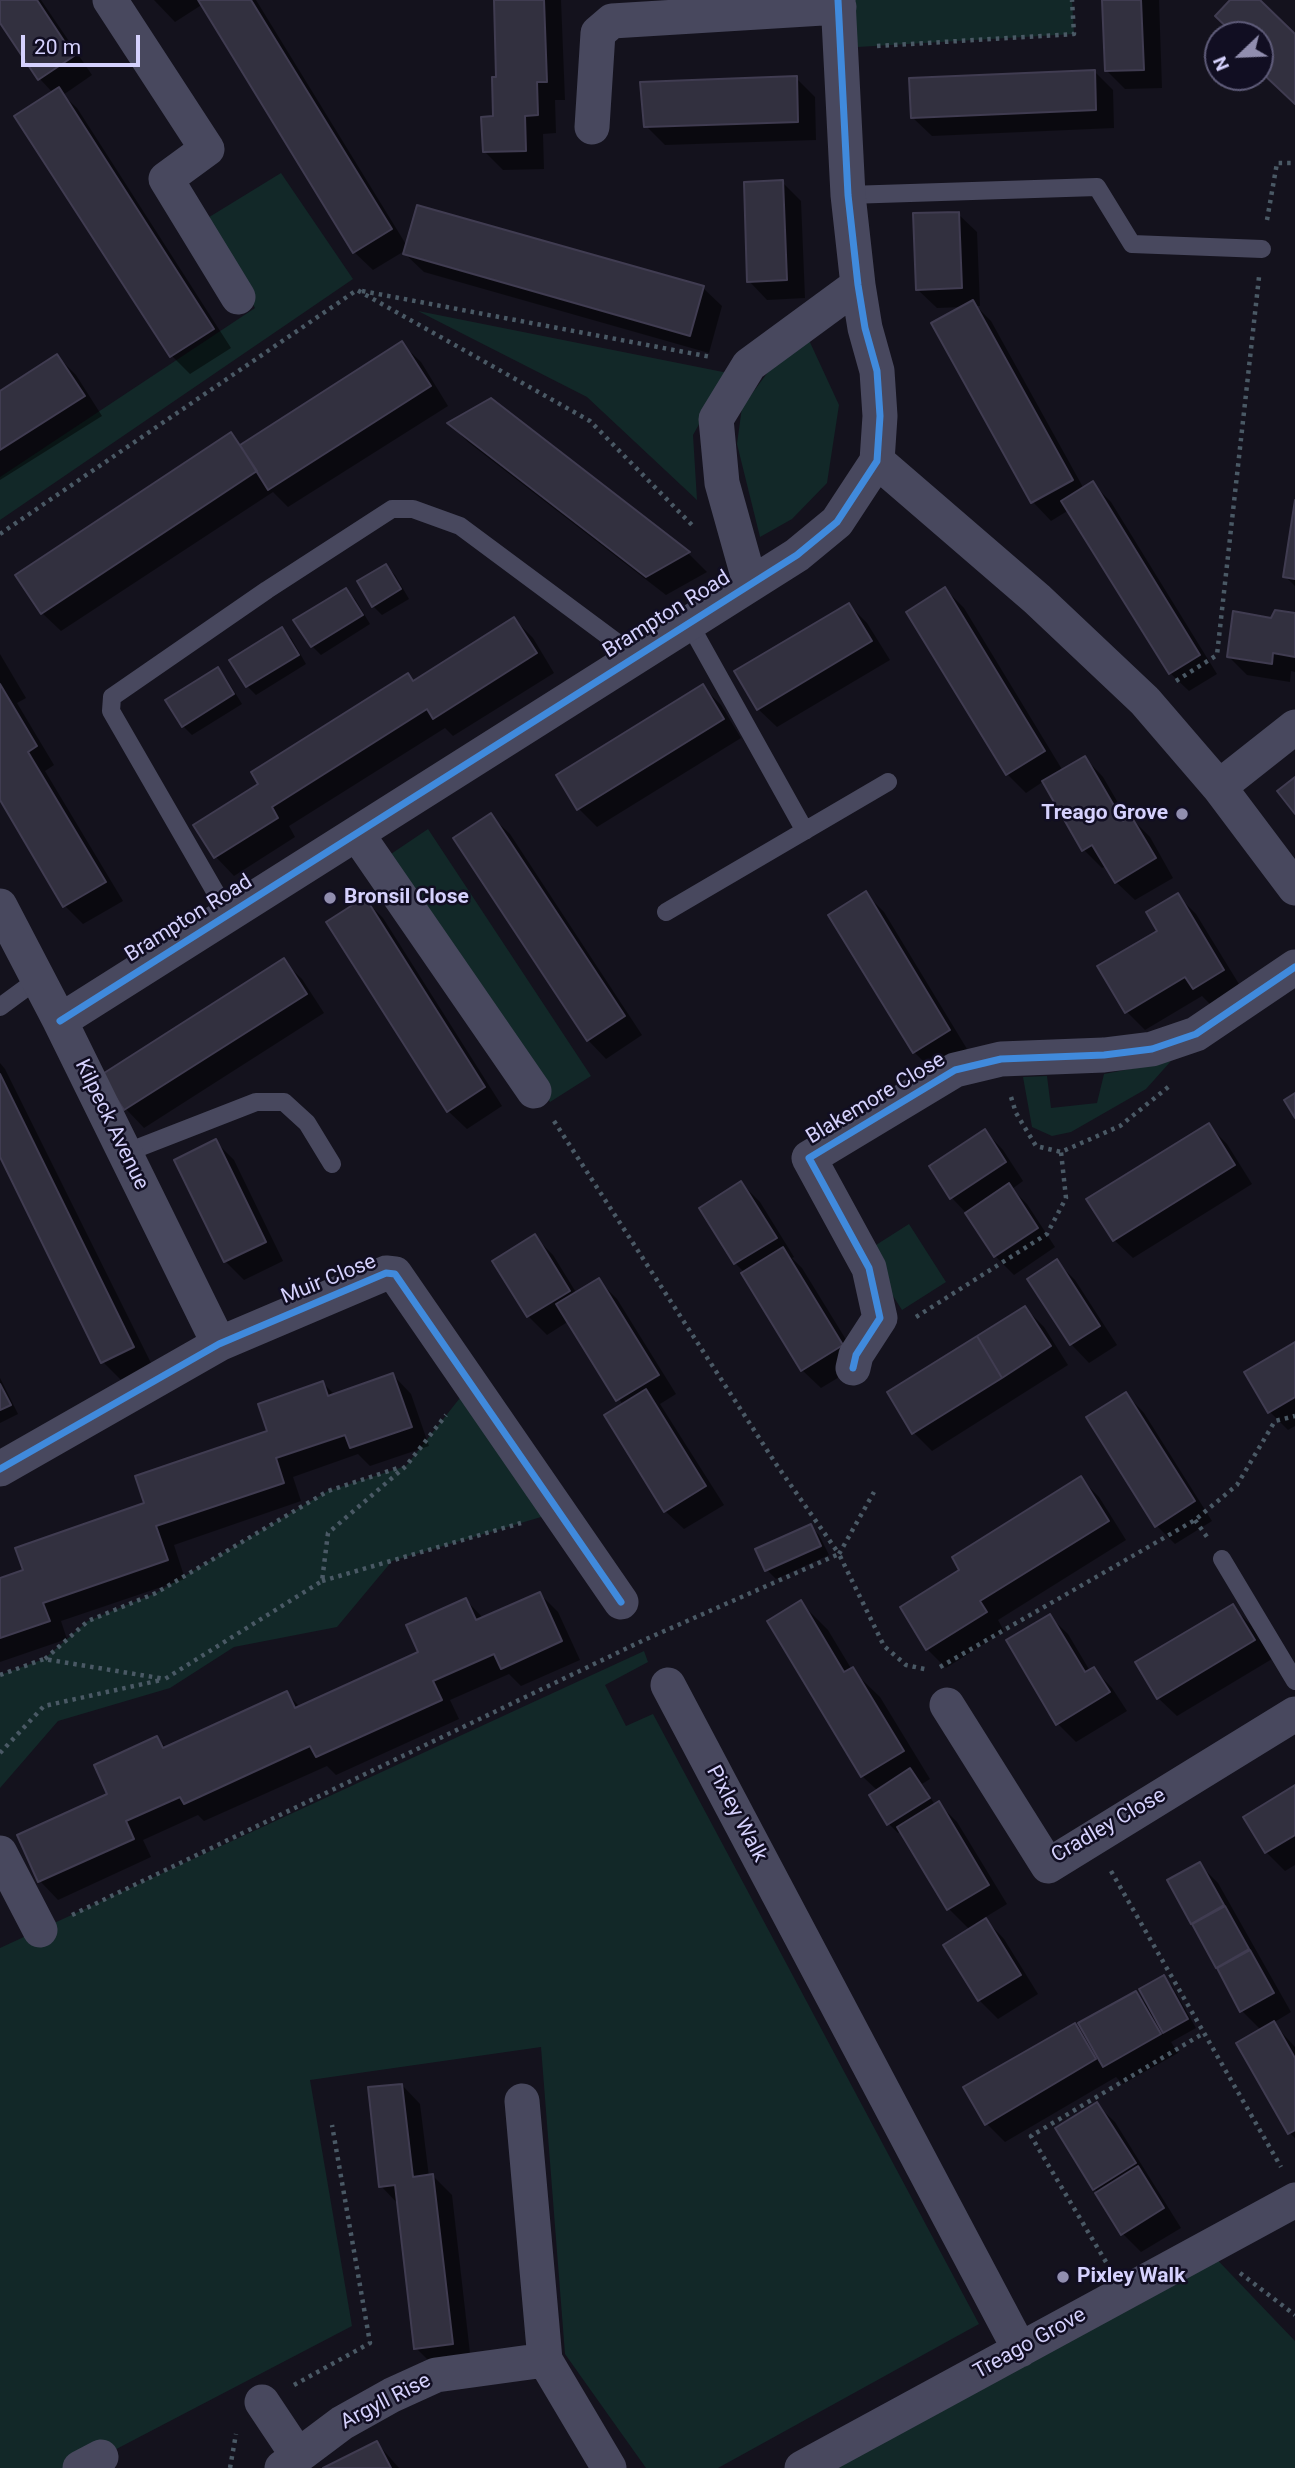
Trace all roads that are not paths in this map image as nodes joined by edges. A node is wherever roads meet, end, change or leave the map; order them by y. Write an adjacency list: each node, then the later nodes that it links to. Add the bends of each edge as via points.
1 (110, 0): 7 (street, via 207,149 166,179)
2 (838, 3): 3 (street, via 612,21 598,33); 4 (street, Brampton Road)
3 (592, 127)
4 (848, 195): 5 (lane, via 1097,187 1132,244); 6 (street, Brampton Road)
5 (1262, 249)
6 (858, 285): 8 (street, Brampton Road, via 877,371); 9 (street, via 750,365 716,419 722,483)
7 (238, 297)
8 (877, 461): 9 (street, Brampton Road, via 837,522 797,555); 14 (street, via 1037,599 1145,701)
9 (750, 583): 10 (street, Brampton Road)
10 (688, 624): 11 (street, Brampton Road); 15 (lane)
11 (635, 656): 16 (street, Brampton Road); 20 (lane, via 460,526 413,509 392,509 112,697 111,711)
12 (1295, 727): 14 (street)
13 (888, 782): 15 (lane)
14 (1219, 788): 17 (street)
15 (805, 831): 19 (lane)
16 (357, 834): 20 (street, Brampton Road); 25 (street)
17 (1295, 888)
18 (0, 906): 22 (street, Kilpeck Avenue)
19 (666, 912)
20 (229, 914): 24 (street, Brampton Road)
21 (1295, 967): 29 (street, Blakemore Close, via 1195,1034 1152,1049 1001,1059 955,1070 809,1158 869,1268 880,1318 856,1355)
22 (38, 979): 23 (lane); 24 (street, Kilpeck Avenue)
23 (0, 1007)
24 (60, 1021): 26 (street, Kilpeck Avenue)
25 (534, 1091)
26 (125, 1153): 27 (lane, via 256,1102 284,1102 307,1124); 28 (street, Kilpeck Avenue)
27 (332, 1164)
28 (219, 1344): 30 (street, Muir Close); 32 (street, Muir Close, via 386,1273 395,1274)
29 (853, 1368)
30 (0, 1469)
31 (1222, 1559): 33 (lane)
32 (621, 1602)
33 (1295, 1681)
34 (668, 1685): 41 (street, Pixley Walk)
35 (947, 1705): 36 (street, Cradley Close, via 1048,1866)
36 (1295, 1714)
37 (0, 1853): 38 (street)
38 (40, 1930)
39 (522, 2101): 42 (street)
40 (1289, 2185): 41 (street, Treago Grove, via 1206,2248)
41 (1020, 2350): 46 (street, Treago Grove)
42 (545, 2360): 44 (street, Argyll Rise, via 436,2375 342,2423); 45 (street)
43 (262, 2402): 44 (street)
44 (290, 2462)
45 (609, 2468)
46 (802, 2468)

